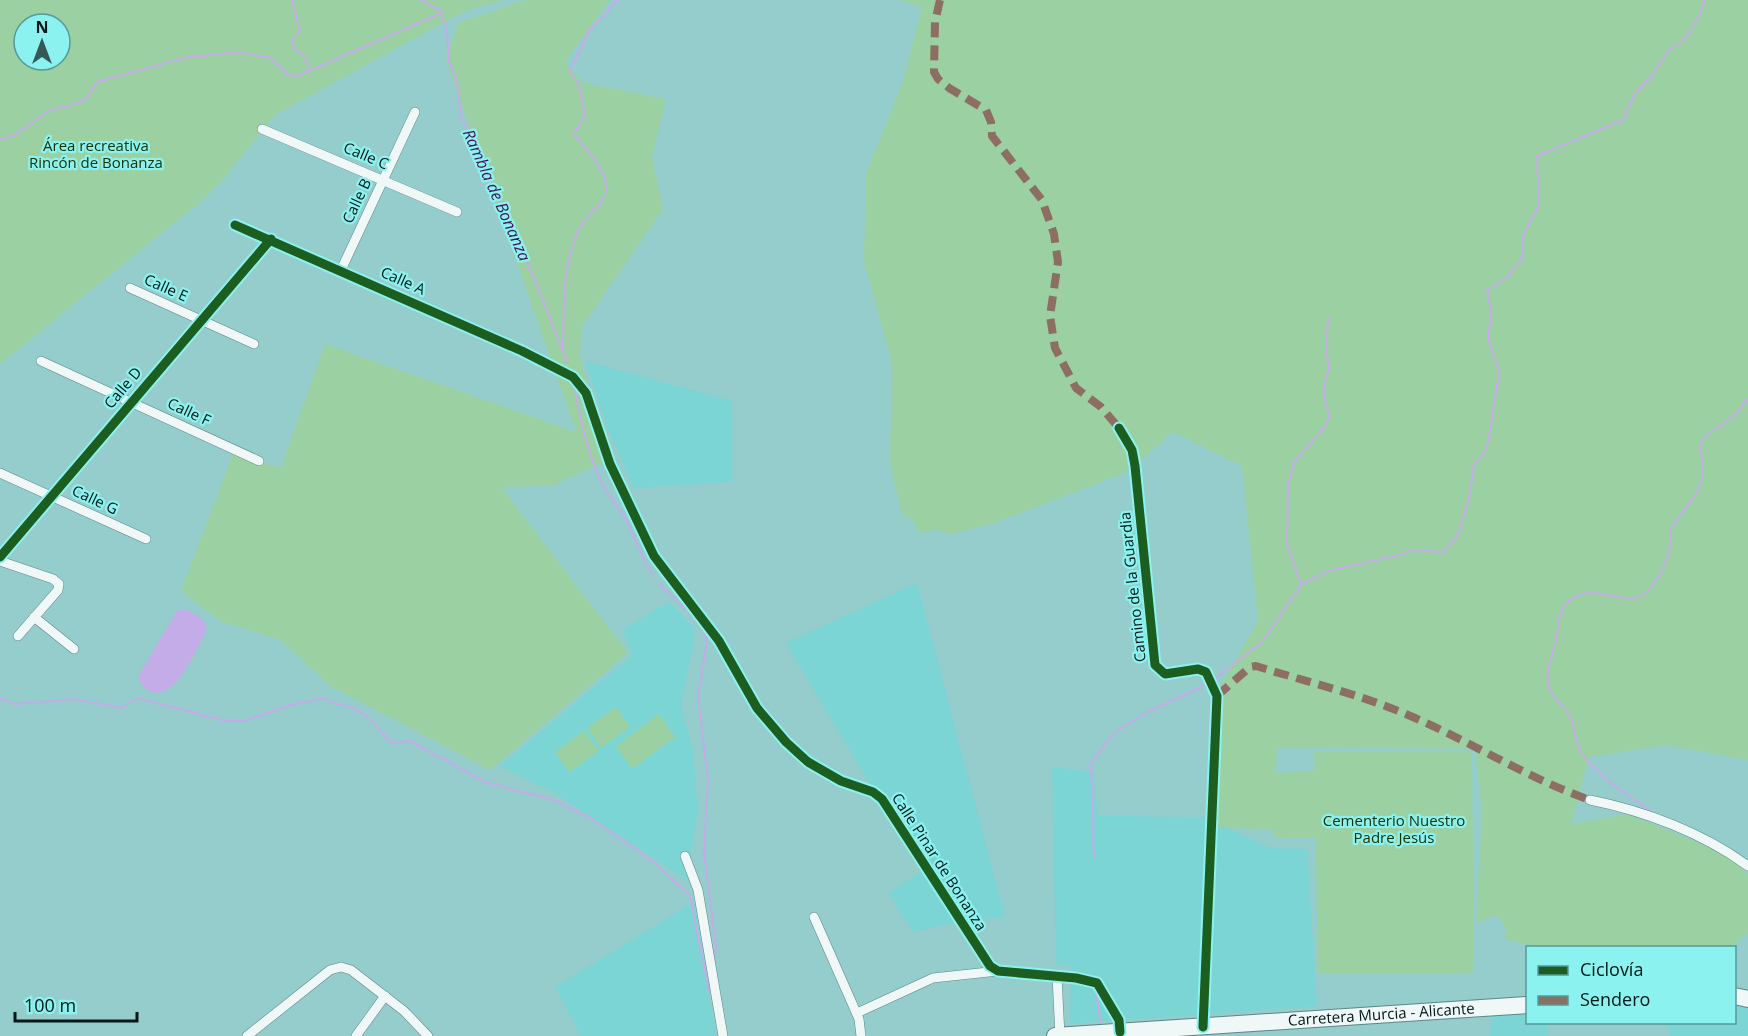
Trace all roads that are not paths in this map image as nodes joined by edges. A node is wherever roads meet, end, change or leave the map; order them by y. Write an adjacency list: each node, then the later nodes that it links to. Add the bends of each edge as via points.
1 (415, 112): 3 (street, Calle B)
2 (262, 129): 3 (street, Calle C)
3 (384, 179): 4 (street, Calle C); 7 (street, Calle B)
4 (457, 212)
5 (235, 225): 6 (street, Calle A)
6 (271, 239): 7 (street, Calle A); 9 (street, Calle D)
7 (341, 270): 12 (street, Calle A)
8 (130, 288): 9 (street, Calle E)
9 (201, 320): 10 (street, Calle E); 13 (street, Calle D)
10 (254, 344)
11 (40, 361): 13 (street, Calle F)
12 (559, 369): 27 (street, Calle Pinar de Bonanza, via 573,377 586,393 610,464 654,556 719,641 757,708 808,762 882,799 984,958)
13 (131, 402): 15 (street, Calle F); 17 (street, Calle D)
14 (1119, 428): 32 (street, Camino de la Guardia, via 1132,450 1135,466 1155,665 1165,674 1198,669 1206,672 1217,696)
15 (259, 461)
16 (0, 473): 17 (street, Calle G)
17 (51, 496): 18 (street, Calle G); 19 (street, Calle D)
18 (146, 539)
19 (0, 559): 20 (street, via 59,584)
20 (34, 617): 21 (street); 22 (street)
21 (18, 636)
22 (74, 649)
23 (1590, 801): 25 (street, via 1626,807 1710,841)
24 (685, 856): 37 (street, via 698,890)
25 (1748, 866)
26 (814, 917): 31 (street)
27 (999, 971): 28 (street); 31 (street, via 933,978)
28 (1057, 977): 33 (street, via 1097,983 1119,1020); 40 (street)
29 (385, 996): 34 (street, via 351,970 330,970); 35 (street); 36 (street)
30 (1526, 1005): 32 (highway, Carretera Murcia - Alicante)
31 (857, 1013): 38 (street)
32 (1203, 1027): 33 (highway, Carretera Murcia - Alicante)
33 (1109, 1032): 40 (highway, Carretera Murcia - Alicante)
34 (247, 1036)
35 (356, 1036)
36 (428, 1036)
37 (723, 1036)
38 (861, 1036)
39 (1055, 1036): 40 (highway, Carretera Murcia - Alicante)
40 (1060, 1036)

